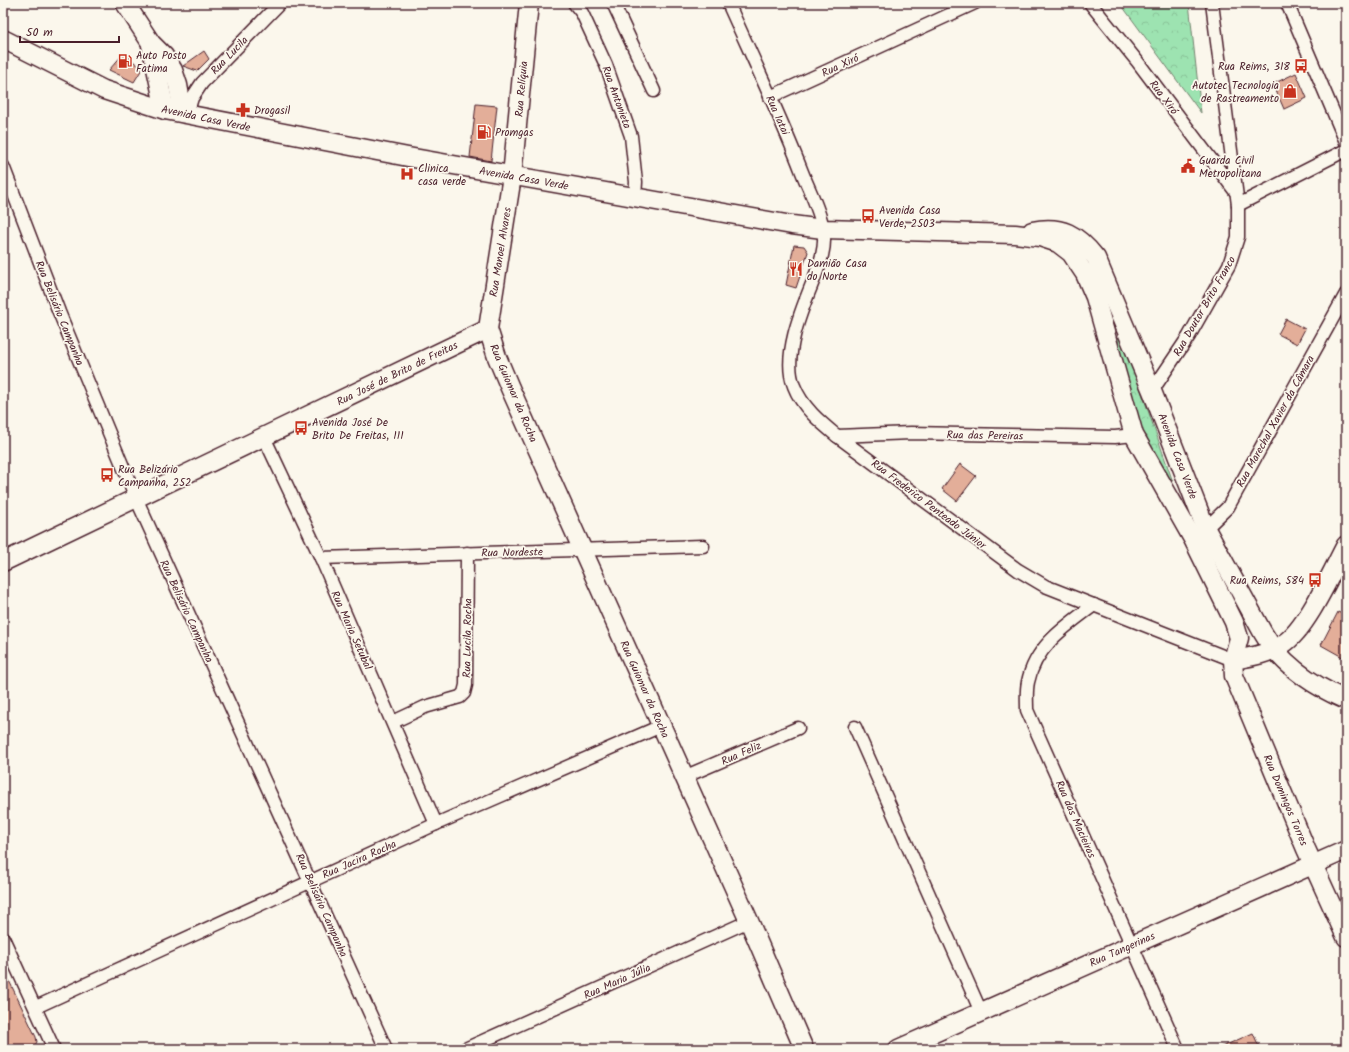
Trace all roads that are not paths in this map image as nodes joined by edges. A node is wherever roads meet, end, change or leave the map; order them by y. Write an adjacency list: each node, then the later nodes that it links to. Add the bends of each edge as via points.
1 (125, 3): 12 (main road)
2 (280, 3): 16 (street, Rua Lucila, via 202,83)
3 (529, 3): 20 (main road, Rua Relíquia)
4 (574, 3): 23 (street, Rua Antonieta, via 582,13 606,65 632,136)
5 (613, 3): 13 (street)
6 (728, 3): 14 (street, Rua Iatai)
7 (975, 3): 14 (street, Rua Xiró)
8 (1090, 3): 22 (street, Rua Xiró)
9 (1212, 3): 22 (street, Rua Doutor Brito Franco)
10 (1287, 3): 17 (street)
11 (3, 38): 15 (main road, Avenida Casa Verde, via 104,90)
12 (151, 43): 15 (main road); 16 (main road, via 173,70)
13 (654, 91)
14 (770, 97): 25 (street, Rua Iatai, via 794,151)
15 (166, 110): 16 (main road, Avenida Casa Verde)
16 (185, 114): 20 (main road, Avenida Casa Verde)
17 (1346, 142)
18 (1346, 150): 24 (street)
19 (3, 166): 21 (street, Rua Belisário Campanha)
20 (512, 176): 23 (main road, Avenida Casa Verde); 28 (main road, Rua Manoel Alvares)
21 (6, 184): 33 (street, Rua Belisário Campanha)
22 (1236, 192): 24 (street, Rua Doutor Brito Franco)
23 (635, 198): 25 (main road, Avenida Casa Verde)
24 (1238, 205): 29 (street, Rua Doutor Brito Franco, via 1238,237 1229,265 1189,336)
25 (823, 229): 26 (main road, Avenida Casa Verde); 31 (street, Rua Frederico Penteado Júnior, via 824,249 821,263 791,348 790,367 793,386 801,400 814,417)
26 (1015, 234): 29 (main road, Avenida Casa Verde, via 1046,228 1056,229 1084,243 1096,258 1103,273); 30 (main road, Avenida Casa Verde, via 1040,237 1058,243 1071,253 1085,274 1095,297)
27 (1346, 294): 34 (street, Rua Marechal Xavier da Câmara, via 1228,507)
28 (488, 329): 32 (main road, Rua José de Brito de Freitas); 37 (main road, Rua Guiomar da Rocha, via 502,370)
29 (1152, 391): 34 (main road, Avenida Casa Verde)
30 (1134, 435): 31 (street, Rua das Pereiras, via 1115,437 911,433); 34 (main road, Avenida Casa Verde)
31 (837, 436): 41 (street, Rua Frederico Penteado Júnior, via 1018,570 1045,586)
32 (264, 437): 33 (main road, Rua José de Brito de Freitas); 39 (street, Rua Maria Setubal)
33 (136, 498): 40 (main road, Rua José de Brito de Freitas); 53 (street, Rua Belisário Campanha)
34 (1199, 534): 42 (main road, Avenida Casa Verde); 43 (main road, Avenida Casa Verde, via 1239,638)
35 (1346, 545): 42 (main road, via 1308,615 1284,644)
36 (703, 546): 37 (street, Rua Nordeste)
37 (583, 550): 38 (street, Rua Nordeste); 46 (main road, Rua Guiomar da Rocha)
38 (467, 553): 39 (street, Rua Nordeste); 45 (street, Rua Lucila Rocha, via 464,693 460,697 425,707)
39 (321, 558): 45 (street, Rua Maria Setubal)
40 (3, 562)
41 (1094, 605): 43 (street, Rua Frederico Penteado Júnior); 57 (street, Rua das Macieiras, via 1055,635 1039,652 1027,683 1027,710)
42 (1273, 650): 43 (main road); 44 (main road, Avenida Casa Verde, via 1288,664 1330,693)
43 (1233, 660): 52 (main road, Rua Domingos Torres, via 1234,676)
44 (1346, 700)
45 (392, 722): 50 (street, Rua Maria Setubal)
46 (661, 726): 49 (main road, Rua Guiomar da Rocha); 50 (street, Rua Jacira Rocha)
47 (855, 727): 59 (street)
48 (798, 728): 49 (street, Rua Feliz)
49 (684, 777): 54 (main road, Rua Guiomar da Rocha)
50 (436, 824): 53 (street, Rua Jacira Rocha)
51 (1346, 850): 52 (main road, Rua Tangerinas)
52 (1313, 864): 55 (main road, Rua Domingos Torres); 57 (main road, Rua Tangerinas)
53 (311, 881): 58 (street, Rua Jacira Rocha); 62 (street, Rua Belisário Campanha)
54 (749, 921): 60 (street, Rua Maria Júlia); 65 (main road, Rua Guiomar da Rocha)
55 (1346, 937)
56 (3, 938): 58 (street)
57 (1132, 944): 59 (main road, Rua Tangerinas); 67 (street, Rua das Macieiras)
58 (36, 1007): 61 (street)
59 (981, 1012): 66 (main road, Rua Tangerinas)
60 (486, 1040): 63 (street, Rua Maria Júlia); 64 (street, Rua Maria Júlia)
61 (54, 1049)
62 (386, 1049)
63 (465, 1049)
64 (477, 1049)
65 (804, 1049)
66 (898, 1049)
67 (1178, 1049)

